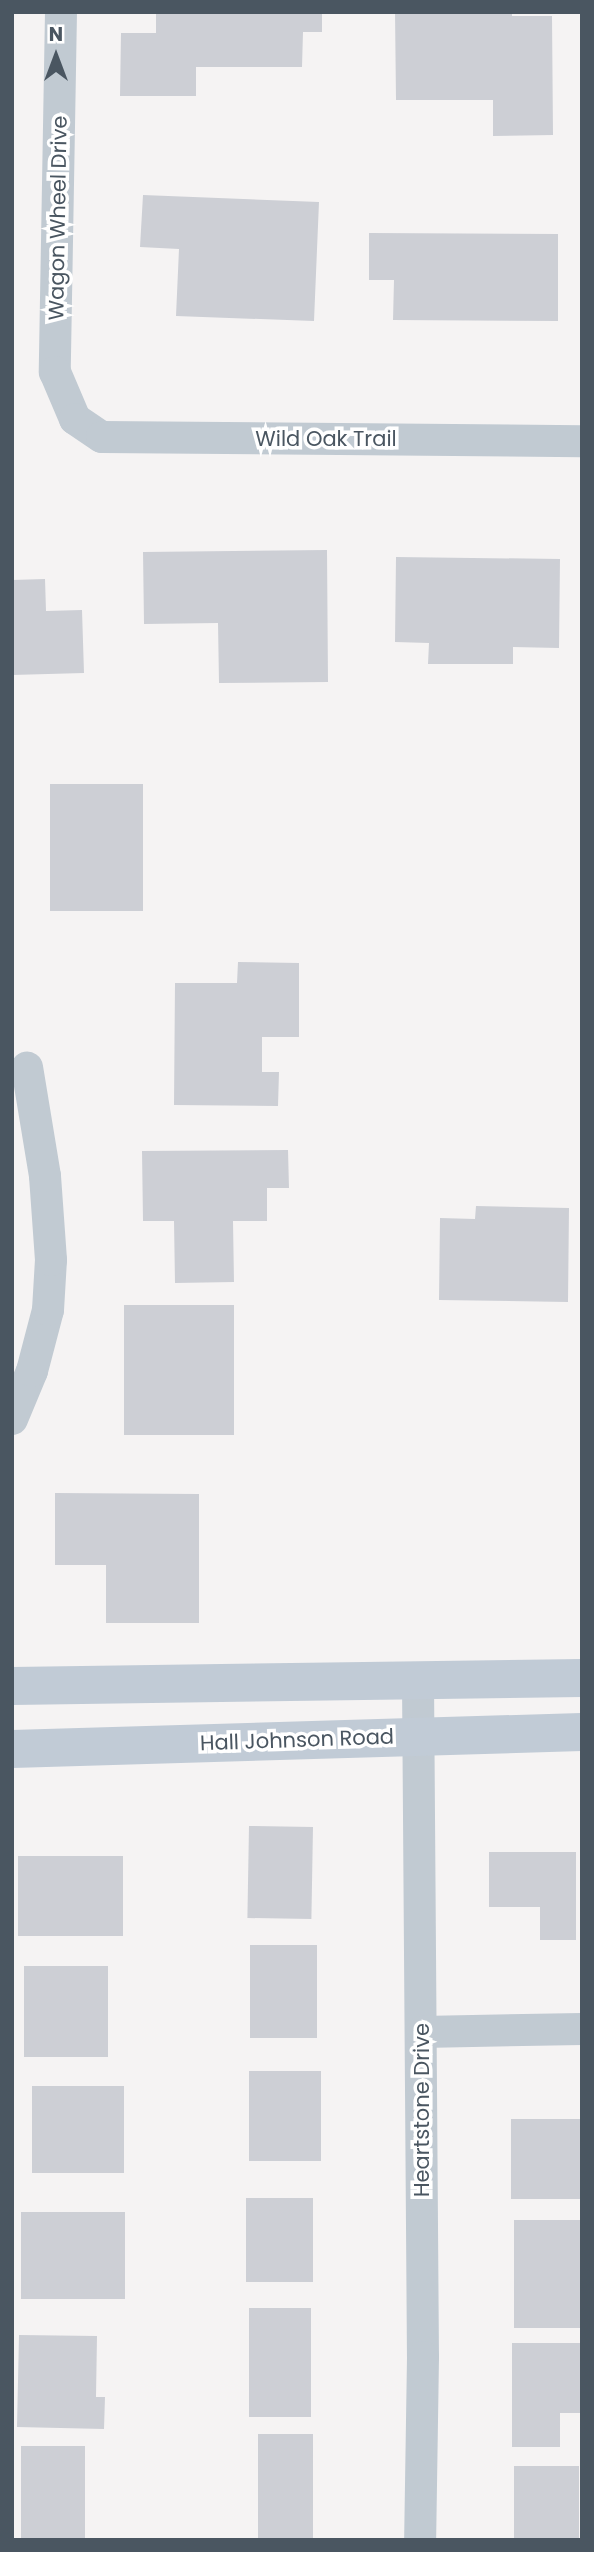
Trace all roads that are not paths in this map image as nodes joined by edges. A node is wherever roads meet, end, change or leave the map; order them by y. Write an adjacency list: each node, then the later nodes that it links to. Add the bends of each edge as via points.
1 (61, 12): 2 (street, Wagon Wheel Drive, via 55,372)
2 (75, 419): 3 (street, Wild Oak Trail, via 102,437)
3 (582, 441)
4 (27, 1067): 5 (street, via 45,1176 51,1260 48,1310 32,1371)
5 (12, 1419)
6 (582, 1678): 7 (main road)
7 (418, 1680): 8 (main road); 10 (street, Heartstone Drive)
8 (12, 1686)
9 (582, 1732): 10 (main road, Hall Johnson Road)
10 (420, 1737): 11 (main road, Hall Johnson Road); 13 (street, Heartstone Drive)
11 (12, 1749)
12 (582, 2029): 13 (street)
13 (422, 2032): 14 (street, Heartstone Drive)
14 (420, 2540)

